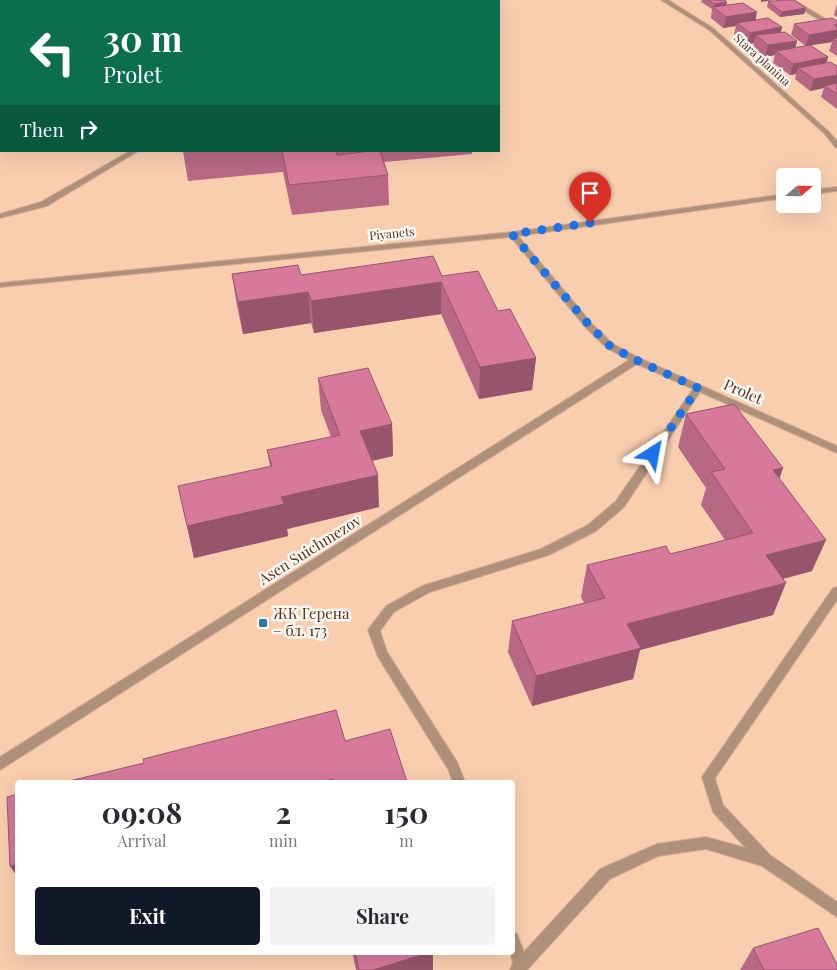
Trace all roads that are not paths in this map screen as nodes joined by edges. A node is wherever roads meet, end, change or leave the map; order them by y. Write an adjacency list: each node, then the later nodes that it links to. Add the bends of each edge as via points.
1 (664, 0): 4 (street, Stara planina, via 711,29 826,132)
2 (790, 0): 3 (street)
3 (837, 29)
4 (837, 146)
5 (133, 152): 9 (street, via 44,204)
6 (837, 189): 7 (street)
7 (821, 191)
8 (776, 197): 10 (street, Piyanets)
9 (0, 216)
10 (512, 234): 11 (street, Piyanets); 12 (street, Prolet, via 590,326 610,346)
11 (0, 284)
12 (636, 360): 13 (street, Prolet); 16 (street, Asen Suichmezov)
13 (698, 388): 14 (street, Prolet); 17 (street, via 620,504 592,528 545,552 426,589 390,609 374,630 382,654 453,766)
14 (837, 450)
15 (837, 590): 18 (street, via 708,777 718,808)
16 (0, 764)
17 (457, 780)
18 (765, 860): 19 (street); 21 (street, via 706,843 657,850 605,874)
19 (837, 910)
20 (515, 951): 21 (street)
21 (519, 967)

